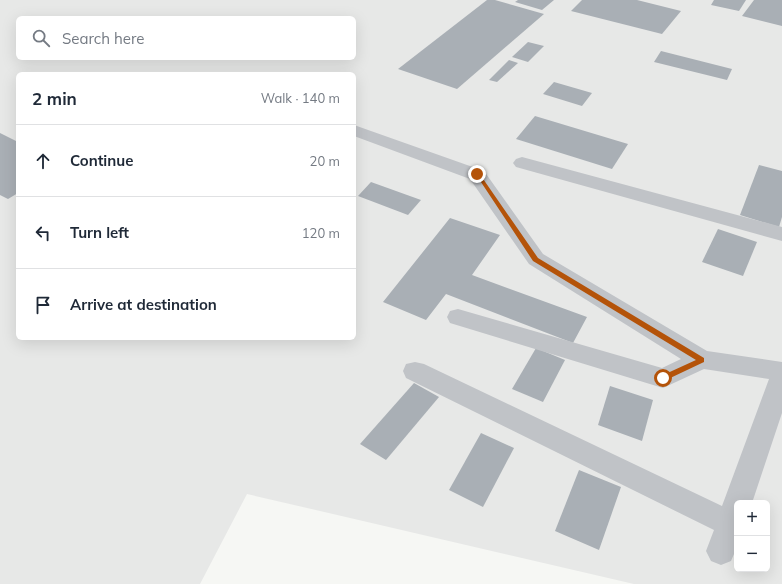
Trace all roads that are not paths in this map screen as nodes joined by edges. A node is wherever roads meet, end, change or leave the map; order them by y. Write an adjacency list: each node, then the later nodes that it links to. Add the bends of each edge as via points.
1 (356, 131): 5 (street, via 477,174 536,259)
2 (522, 163): 3 (street)
3 (782, 234)
4 (458, 317): 5 (street, via 663,378)
5 (702, 360): 7 (street)
6 (415, 371): 10 (street)
7 (782, 371)
8 (782, 376): 9 (street)
9 (739, 500)
10 (734, 510)
11 (734, 513): 12 (street)
12 (720, 551)

